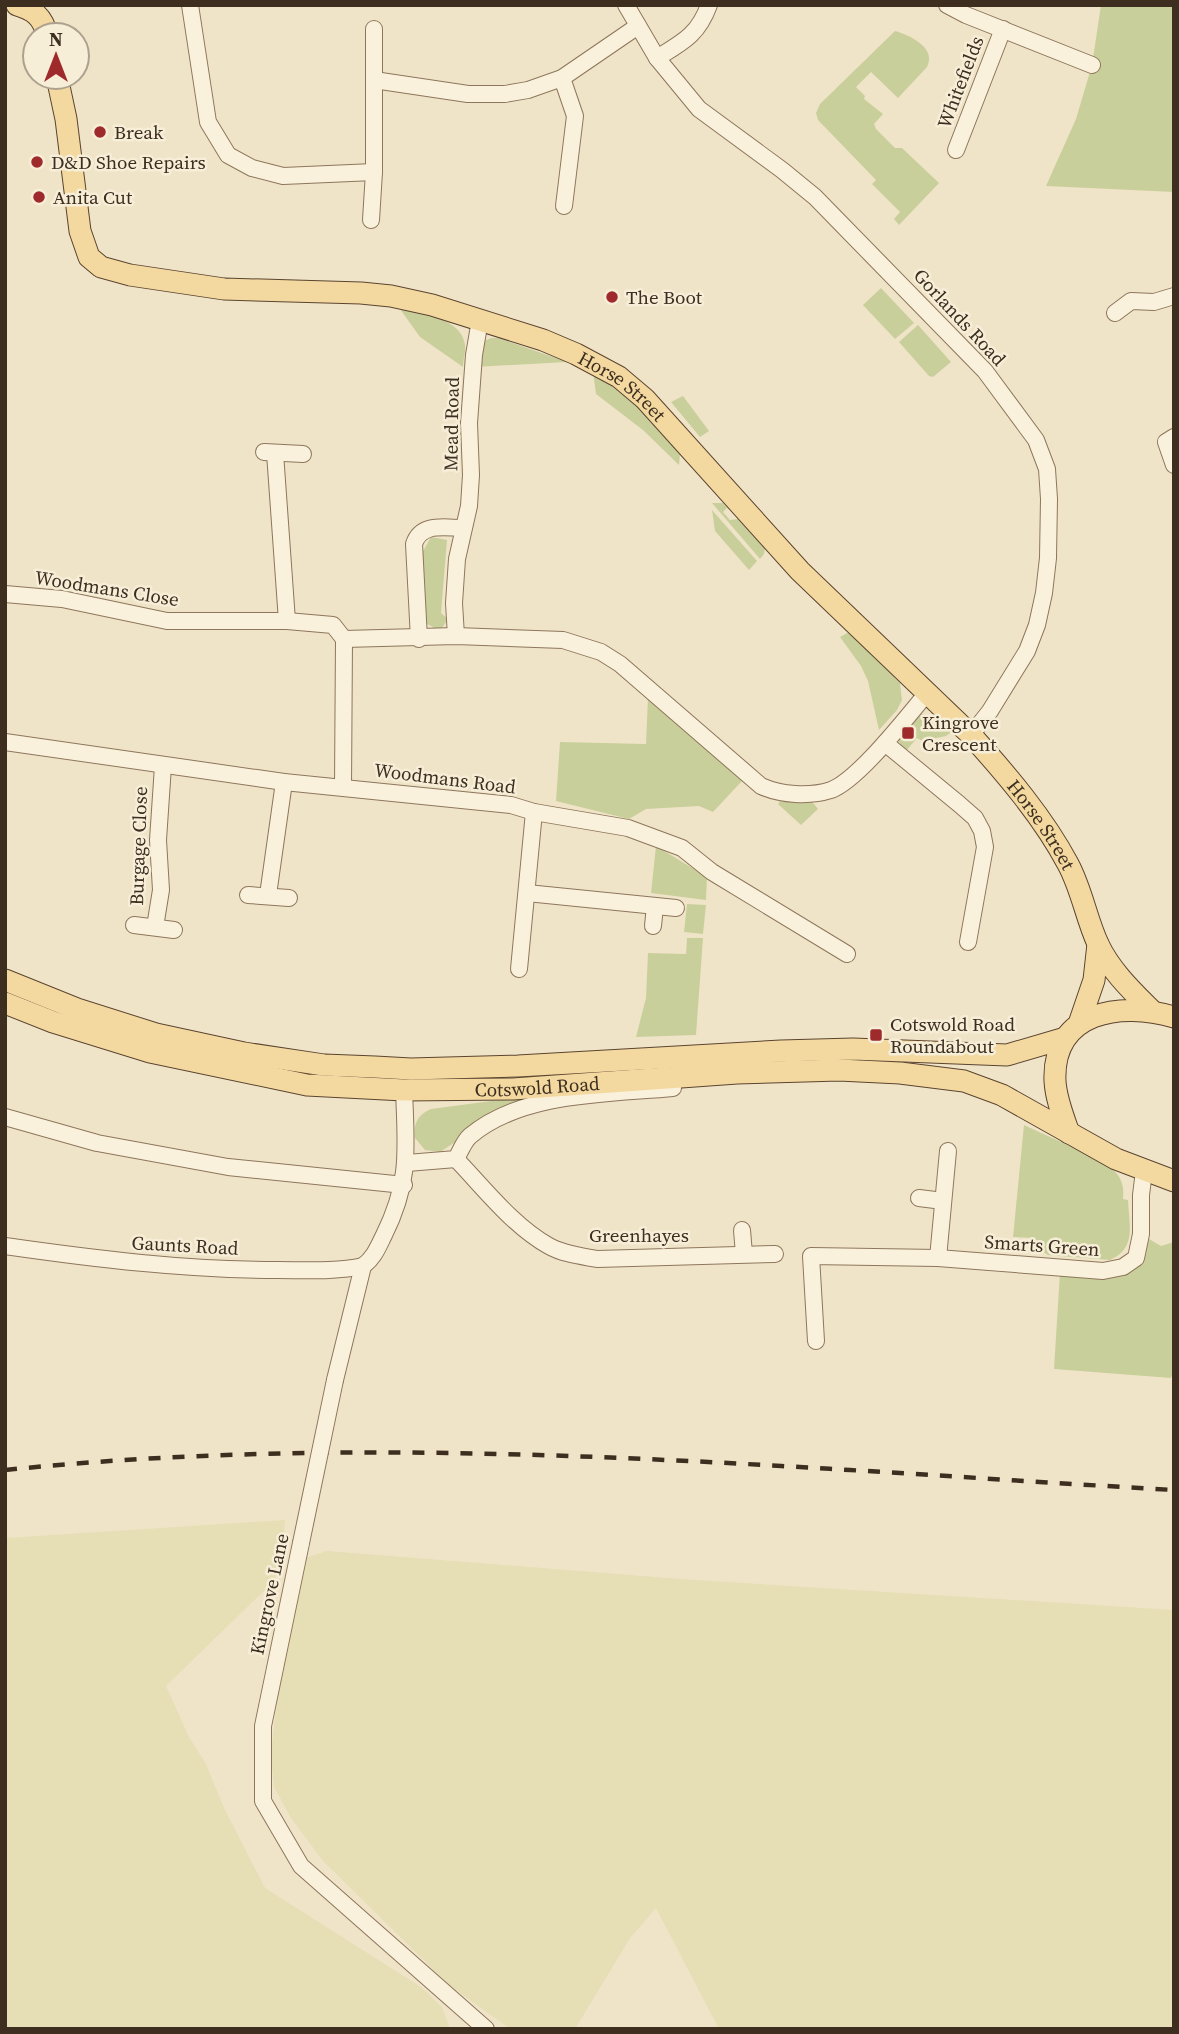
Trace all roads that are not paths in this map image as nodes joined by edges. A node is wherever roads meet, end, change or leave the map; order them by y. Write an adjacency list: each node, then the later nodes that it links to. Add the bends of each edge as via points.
1 (190, 5): 16 (street, via 208,122 228,155 252,168 283,176)
2 (626, 5): 7 (street, Gorlands Road)
3 (709, 5): 10 (street, via 690,37)
4 (947, 5): 9 (street)
5 (27, 7): 6 (main road)
6 (42, 21)
7 (638, 26): 10 (street, Gorlands Road); 12 (street)
8 (374, 29): 13 (street)
9 (1003, 29): 11 (street); 15 (street, Whitefields)
10 (657, 58): 32 (street, Gorlands Road, via 699,109 815,197 985,371 1036,440 1047,469 1049,499 1048,558 1037,625 1027,651)
11 (1092, 65)
12 (562, 78): 13 (street, via 505,94 468,94); 17 (street, via 575,116)
13 (374, 80): 16 (street)
14 (60, 91): 21 (main road, Horse Street, via 80,231 89,257 101,267 223,289 390,296)
15 (956, 150)
16 (374, 172): 18 (street)
17 (564, 206)
18 (371, 220)
19 (1174, 296): 20 (street, via 1154,302 1131,301)
20 (1115, 313)
21 (480, 320): 25 (street, Mead Road); 31 (main road, Horse Street, via 576,354 619,377 645,399 800,571)
22 (1174, 437): 24 (street, via 1166,442)
23 (303, 454): 27 (street, via 269,452)
24 (1174, 465)
25 (464, 528): 28 (street, Mead Road, via 457,559); 30 (street, via 433,528 416,536)
26 (5, 594): 27 (street, Woodmans Close, via 62,599 167,621)
27 (287, 621): 29 (street, Woodmans Close, via 332,625)
28 (456, 636): 30 (street); 34 (street, via 564,640 601,652 761,786 775,792 832,789)
29 (344, 639): 30 (street); 37 (street)
30 (419, 639)
31 (927, 693): 32 (main road, Horse Street); 34 (street)
32 (971, 735): 50 (main road, Horse Street, via 1058,847 1082,895)
33 (5, 741): 35 (street, Woodmans Road)
34 (885, 743): 49 (street, via 975,818 982,831 985,847 979,922)
35 (163, 766): 36 (street, Woodmans Road); 47 (street, Burgage Close, via 158,840 161,890)
36 (284, 782): 37 (street, Woodmans Road); 41 (street)
37 (343, 787): 38 (street, Woodmans Road, via 511,805)
38 (534, 812): 39 (street); 51 (street, Woodmans Road, via 628,828 682,848 712,872)
39 (527, 893): 43 (street); 52 (street)
40 (248, 894): 41 (street)
41 (268, 895): 42 (street)
42 (289, 898)
43 (655, 906): 44 (street); 46 (street)
44 (676, 908)
45 (134, 925): 47 (street)
46 (653, 926)
47 (155, 927): 48 (street)
48 (174, 930)
49 (968, 942)
50 (1098, 944): 55 (main road, Horse Street, via 1124,983); 57 (main road, Horse Street, via 1094,980)
51 (847, 954)
52 (519, 969)
53 (5, 980): 58 (main road, Cotswold Road, via 156,1034 324,1065 411,1069 518,1066 841,1049 1007,1055)
54 (5, 1003): 60 (main road, Cotswold Road, via 176,1058 307,1084)
55 (1152, 1010): 56 (main road); 57 (main road, via 1106,1012)
56 (1174, 1017)
57 (1080, 1021): 58 (main road)
58 (1065, 1038): 62 (main road, via 1055,1080)
59 (673, 1088): 64 (street, Cotswold Road, via 555,1099 501,1116 468,1137)
60 (404, 1090): 62 (main road, Cotswold Road, via 513,1089 737,1073 900,1073 964,1082 1002,1096); 65 (street, Kingrove Lane)
61 (5, 1117): 68 (street, via 97,1143 228,1167)
62 (1069, 1133): 66 (main road, Cotswold Road)
63 (948, 1151): 70 (street)
64 (456, 1159): 65 (street); 73 (street, Greenhayes, via 524,1229 550,1247 597,1259)
65 (407, 1163): 68 (street, Kingrove Lane)
66 (1144, 1171): 67 (main road, Cotswold Road); 75 (street, Smarts Green, via 1136,1258 1124,1267 1103,1271)
67 (1174, 1181)
68 (404, 1185): 76 (street, Kingrove Lane, via 372,1259)
69 (919, 1198): 70 (street)
70 (943, 1200): 75 (street)
71 (742, 1230): 73 (street)
72 (5, 1246): 76 (street, Gaunts Road, via 119,1262 239,1269 343,1270)
73 (744, 1254): 74 (street, Greenhayes)
74 (775, 1254)
75 (938, 1258): 77 (street, Smarts Green, via 811,1256)
76 (363, 1266): 78 (street, Kingrove Lane, bridge, via 263,1726 263,1801 301,1866)
77 (816, 1341)
78 (486, 2029)

